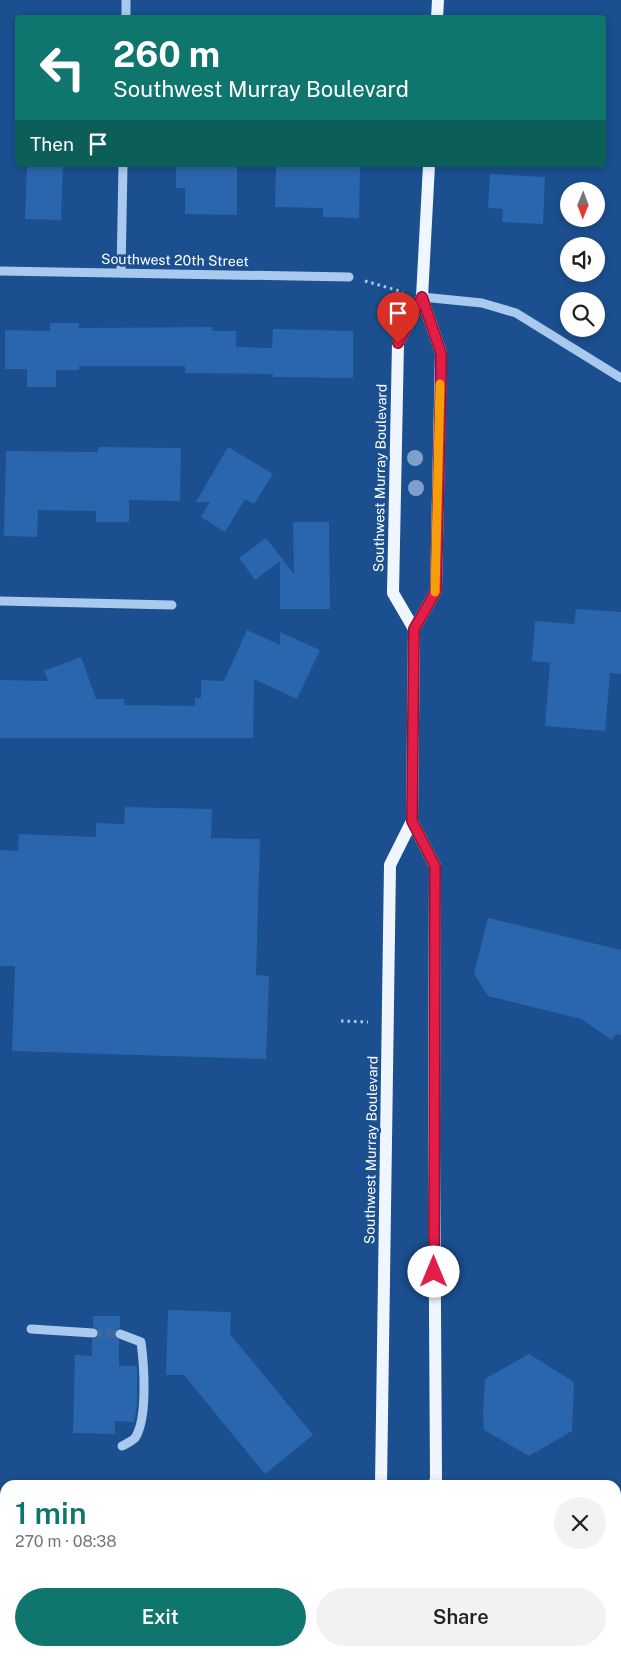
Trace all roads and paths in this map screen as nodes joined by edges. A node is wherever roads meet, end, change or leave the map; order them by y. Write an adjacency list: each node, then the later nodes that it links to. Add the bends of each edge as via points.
1 (126, 0): 3 (street)
2 (438, 0): 4 (main road)
3 (126, 15)
4 (437, 15)
5 (123, 167): 8 (street)
6 (429, 167): 10 (main road, Southwest Murray Boulevard)
7 (0, 272): 8 (street, Southwest 20th Street)
8 (121, 273): 9 (street, Southwest 20th Street)
9 (349, 277): 10 (path)
10 (422, 297): 11 (street, via 482,303 516,313); 14 (main road, Southwest Murray Boulevard, via 441,353 436,591); 14 (main road, Southwest Murray Boulevard, via 398,343 393,594)
11 (621, 378)
12 (0, 601): 13 (street)
13 (172, 605)
14 (414, 629): 15 (main road, Southwest Murray Boulevard)
15 (412, 821): 17 (main road, Southwest Murray Boulevard, via 390,865); 23 (main road, Southwest Murray Boulevard, via 435,866)
16 (341, 1021): 17 (path)
17 (388, 1022): 22 (main road, Southwest Murray Boulevard)
18 (31, 1329): 19 (street)
19 (93, 1333)
20 (120, 1334): 21 (street, via 141,1342 144,1363 141,1421 134,1439)
21 (122, 1446)
22 (381, 1480)
23 (436, 1480)

